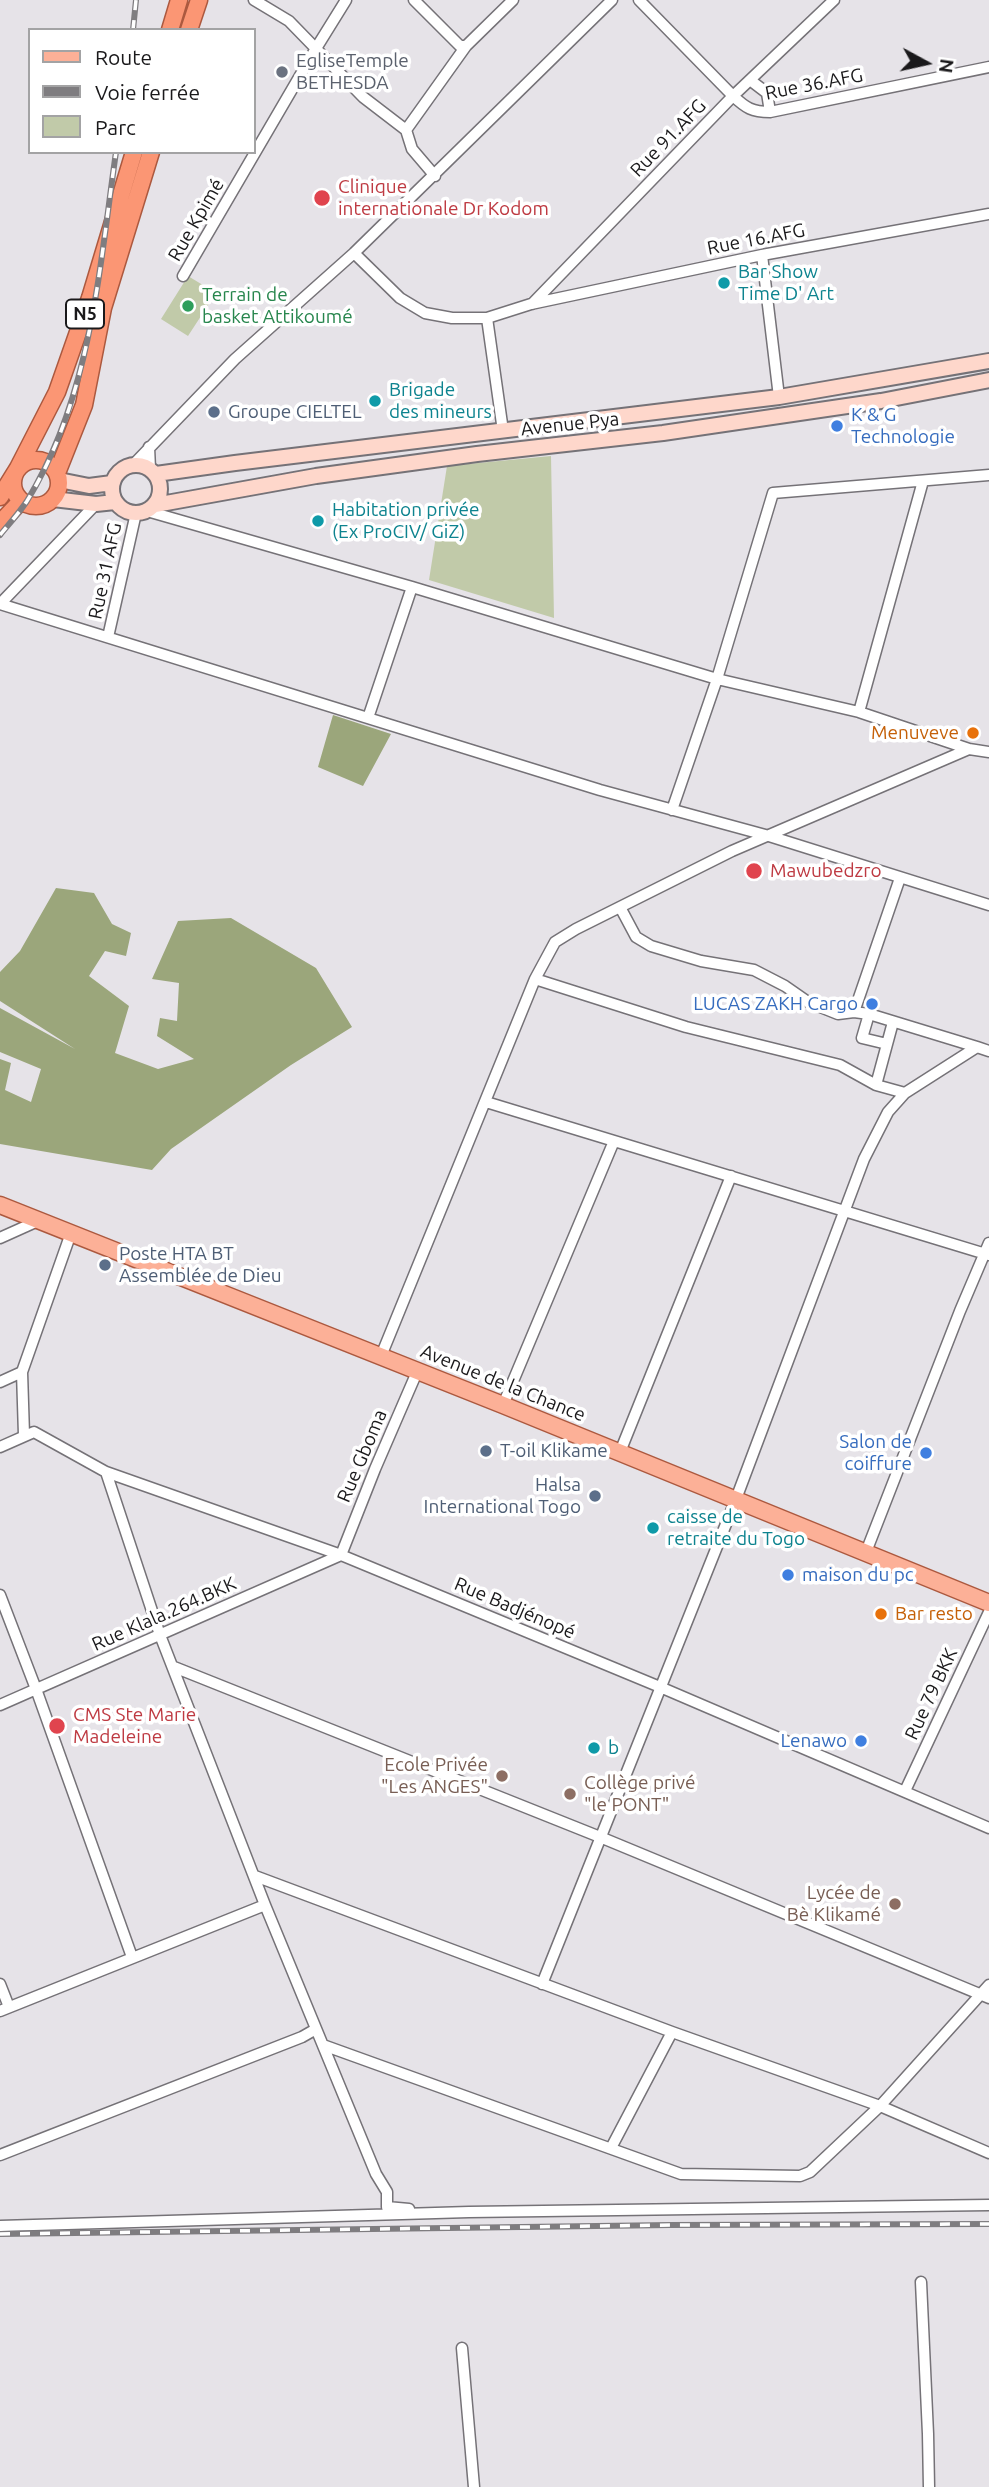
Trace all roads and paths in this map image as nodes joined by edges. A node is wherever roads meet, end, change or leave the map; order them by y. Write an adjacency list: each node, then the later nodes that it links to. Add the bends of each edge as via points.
1 (179, 0): 10 (highway)
2 (199, 0): 11 (highway)
3 (254, 0): 13 (street, via 289,21)
4 (346, 0): 13 (street, Rue Kpimé)
5 (414, 0): 12 (street, via 460,46)
6 (513, 0): 12 (street)
7 (612, 0): 23 (street)
8 (639, 0): 16 (street, Rue 36.AFG)
9 (834, 0): 15 (street, Rue 91.AFG)
10 (171, 28)
11 (190, 28)
12 (466, 46): 18 (street)
13 (315, 50): 18 (street, via 363,97); 19 (street, Rue Kpimé)
14 (989, 67): 17 (street, Rue 36.AFG)
15 (750, 80): 16 (street, Rue 91.AFG); 17 (street, via 767,93)
16 (733, 96): 17 (street, Rue 36.AFG, via 748,110); 28 (street, Rue 91.AFG)
17 (770, 112)
18 (406, 130): 23 (street, via 412,149)
19 (256, 151)
20 (133, 154): 36 (highway, N5, via 74,349)
21 (150, 154): 39 (highway, N5, via 103,308 84,405)
22 (254, 154): 27 (street, Rue Kpimé)
23 (435, 176): 25 (street)
24 (989, 214): 26 (street, Rue 16.AFG)
25 (354, 253): 29 (street, Rue 16.AFG, via 400,298 425,313); 34 (street, via 235,359)
26 (762, 255): 28 (street, Rue 16.AFG); 32 (street)
27 (183, 276)
28 (531, 304): 29 (street, Rue 16.AFG)
29 (487, 318): 33 (street)
30 (989, 361): 32 (main road, Avenue Pya)
31 (989, 380): 47 (main road, Avenue Pya, via 663,433 316,476)
32 (779, 397): 33 (main road, Avenue Pya)
33 (503, 431): 37 (main road, Avenue Pya)
34 (149, 447): 35 (street); 37 (street)
35 (133, 465): 37 (main road); 41 (main road, via 123,468)
36 (18, 468): 39 (highway, via 35,460 48,463); 42 (highway, N5); 44 (highway, via 13,485)
37 (153, 472): 47 (main road, via 160,491)
38 (989, 475): 40 (street)
39 (58, 477): 41 (main road, via 89,486); 43 (highway)
40 (923, 481): 52 (street, via 773,493); 53 (street)
41 (112, 484): 45 (main road)
42 (0, 497)
43 (53, 499): 44 (highway, via 40,506); 46 (main road)
44 (21, 501): 48 (highway)
45 (115, 502): 46 (main road); 47 (main road, via 123,510)
46 (96, 504): 50 (street)
47 (146, 510): 49 (street); 51 (street, Rue 31 AFG)
48 (0, 523)
49 (412, 587): 52 (street); 54 (street)
50 (0, 604): 51 (street)
51 (108, 637): 54 (street)
52 (717, 679): 53 (street); 57 (street)
53 (859, 712): 55 (street)
54 (368, 718): 57 (street)
55 (969, 748): 56 (street); 58 (street)
56 (989, 752)
57 (672, 810): 58 (street)
58 (769, 836): 59 (street); 61 (street)
59 (900, 878): 60 (street); 63 (street)
60 (989, 905)
61 (620, 907): 62 (street, via 555,943); 63 (street, via 636,937 650,946 754,970 808,1002 838,1014)
62 (535, 979): 69 (street, via 686,1027 840,1065); 71 (street)
63 (854, 1012): 64 (street)
64 (869, 1014): 65 (street); 66 (street, via 862,1038)
65 (893, 1022): 66 (street); 67 (street)
66 (887, 1044): 69 (street)
67 (977, 1047): 68 (street); 70 (street)
68 (989, 1051)
69 (876, 1085): 70 (street)
70 (905, 1093): 75 (street, via 888,1112)
71 (486, 1102): 72 (street); 81 (street)
72 (614, 1141): 73 (street); 85 (street)
73 (731, 1177): 75 (street); 88 (street)
74 (0, 1205): 76 (main road, Avenue de la Chance)
75 (844, 1211): 80 (street); 90 (street)
76 (40, 1220): 77 (main road, Avenue de la Chance); 78 (street)
77 (71, 1233): 81 (main road, Avenue de la Chance); 82 (street)
78 (0, 1238)
79 (989, 1242): 80 (street)
80 (986, 1254): 91 (street)
81 (381, 1356): 83 (main road, Avenue de la Chance)
82 (22, 1372): 84 (street); 86 (street)
83 (417, 1372): 85 (main road, Avenue de la Chance); 92 (street, Rue Gboma)
84 (0, 1382)
85 (503, 1405): 88 (main road, Avenue de la Chance)
86 (24, 1435): 87 (street); 89 (street, Rue Badjénopé, via 34,1432)
87 (0, 1447)
88 (620, 1452): 90 (main road, Avenue de la Chance)
89 (106, 1472): 92 (street, Rue Badjénopé); 96 (street)
90 (736, 1499): 91 (main road, Avenue de la Chance); 98 (street)
91 (866, 1552): 94 (main road, Avenue de la Chance)
92 (341, 1555): 96 (street, Rue Klala.264.BKK); 98 (street, Rue Badjénopé)
93 (0, 1595): 99 (street)
94 (989, 1603)
95 (989, 1612): 101 (street, Rue 79 BKK)
96 (160, 1635): 97 (street); 99 (street, Rue Klala.264.BKK)
97 (174, 1667): 103 (street); 104 (street)
98 (660, 1687): 101 (street, Rue Badjénopé); 103 (street)
99 (36, 1689): 100 (street, Rue Klala.264.BKK); 106 (street)
100 (0, 1705)
101 (905, 1791): 102 (street, Rue Badjénopé)
102 (989, 1828)
103 (600, 1837): 108 (street); 110 (street)
104 (255, 1876): 105 (street); 108 (street)
105 (265, 1905): 106 (street); 112 (street)
106 (132, 1958): 111 (street)
107 (0, 1984): 111 (street)
108 (542, 1984): 113 (street)
109 (989, 1985): 110 (street)
110 (985, 1996): 115 (street)
111 (5, 2009)
112 (316, 2029): 114 (street); 118 (street)
113 (672, 2032): 115 (street); 116 (street)
114 (323, 2045): 116 (street); 120 (street, via 387,2192 387,2207)
115 (880, 2106): 116 (street, via 810,2172 800,2176 681,2174); 117 (street)
116 (611, 2148)
117 (989, 2153)
118 (0, 2155)
119 (989, 2205): 120 (street)
120 (454, 2213): 121 (street)
121 (0, 2226)
122 (921, 2282): 125 (street)
123 (462, 2348): 124 (street)
124 (474, 2487)
125 (929, 2487)

